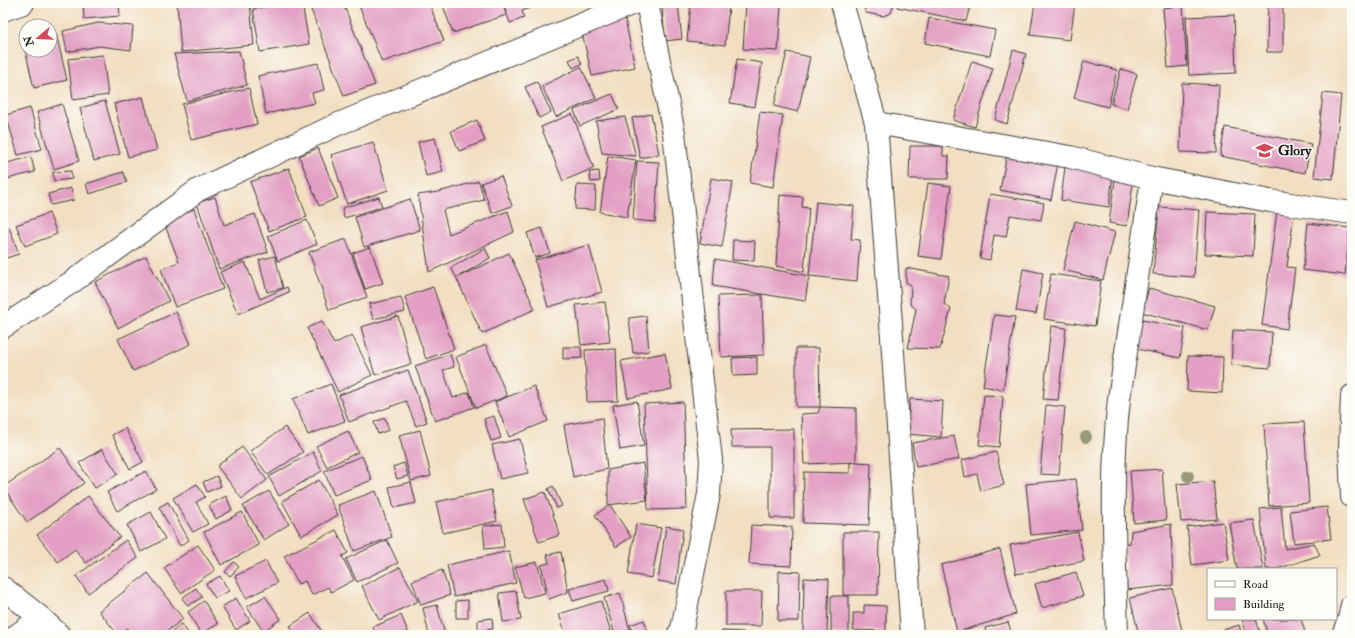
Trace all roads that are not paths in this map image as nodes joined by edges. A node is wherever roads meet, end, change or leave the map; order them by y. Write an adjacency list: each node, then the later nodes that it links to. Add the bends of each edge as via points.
1 (23, 3): 5 (street)
2 (634, 3): 9 (street, via 336,125 198,190 72,282)
3 (647, 3): 17 (street, via 674,133 711,460 709,494 682,629)
4 (842, 3): 6 (street)
5 (3, 10)
6 (876, 123): 7 (street, via 1070,157); 18 (street)
7 (1152, 178): 8 (street); 19 (street, via 1115,435)
8 (1352, 214)
9 (3, 327)
10 (1352, 396): 11 (street)
11 (1352, 496)
12 (3, 588): 14 (street)
13 (1352, 605): 20 (street)
14 (41, 618): 15 (street); 16 (street)
15 (17, 635)
16 (59, 635)
17 (678, 635)
18 (912, 635)
19 (1116, 635)
20 (1343, 635)

